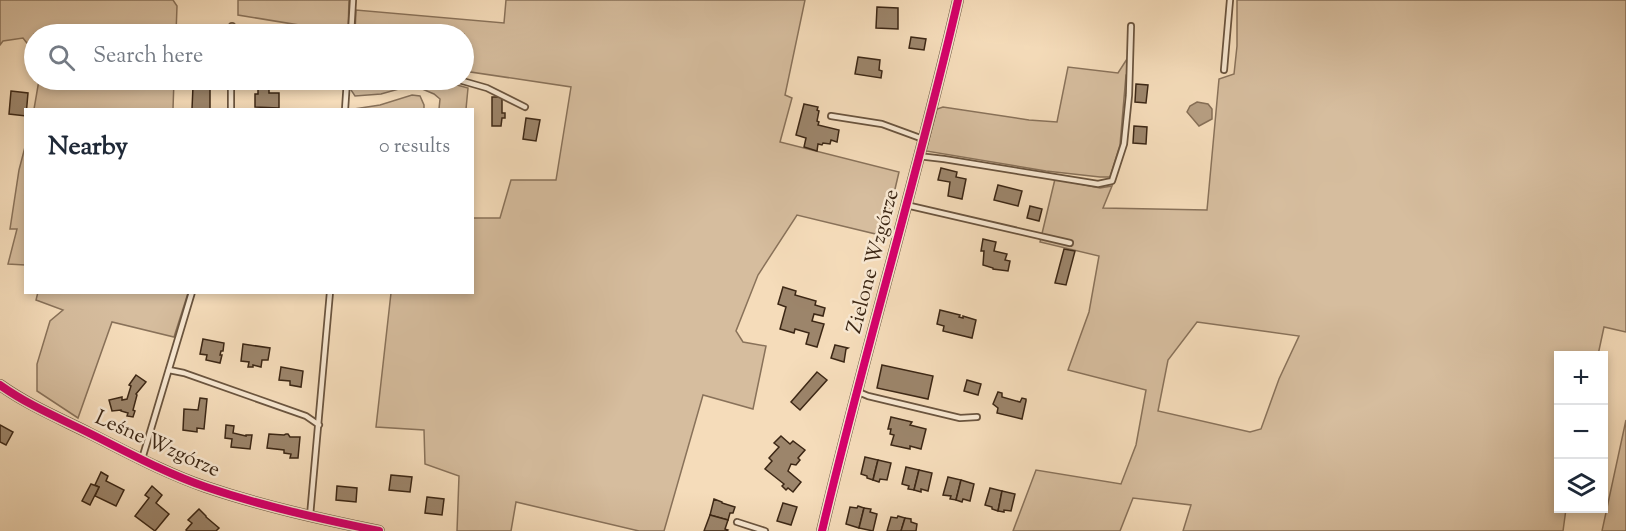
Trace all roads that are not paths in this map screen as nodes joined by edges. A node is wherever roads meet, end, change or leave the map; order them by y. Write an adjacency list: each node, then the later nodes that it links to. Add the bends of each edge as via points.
1 (353, 0): 4 (lane)
2 (958, 0): 14 (street, Zielone Wzgórze)
3 (1230, 0): 6 (lane)
4 (352, 24)
5 (1131, 27): 15 (lane, via 1124,144 1112,181 1098,184)
6 (1224, 70)
7 (474, 84): 10 (lane)
8 (231, 90): 11 (lane)
9 (346, 90): 12 (lane)
10 (525, 107)
11 (231, 108)
12 (345, 108)
13 (831, 116): 14 (lane, via 882,124)
14 (923, 139): 15 (street, Zielone Wzgórze)
15 (918, 156): 16 (street, Zielone Wzgórze)
16 (906, 204): 17 (lane); 22 (street, Zielone Wzgórze)
17 (1070, 243)
18 (191, 294): 20 (lane)
19 (330, 294): 24 (lane)
20 (168, 370): 24 (lane, via 306,416); 25 (lane)
21 (0, 385): 25 (street, Leśne Wzgórze, via 26,402)
22 (856, 391): 23 (lane, via 960,418); 30 (street, Zielone Wzgórze)
23 (977, 417)
24 (319, 425): 26 (lane)
25 (142, 459): 26 (street, Leśne Wzgórze, via 205,486)
26 (310, 516): 28 (street, Leśne Wzgórze)
27 (736, 522): 29 (lane)
28 (379, 531)
29 (765, 531)
30 (822, 531)

